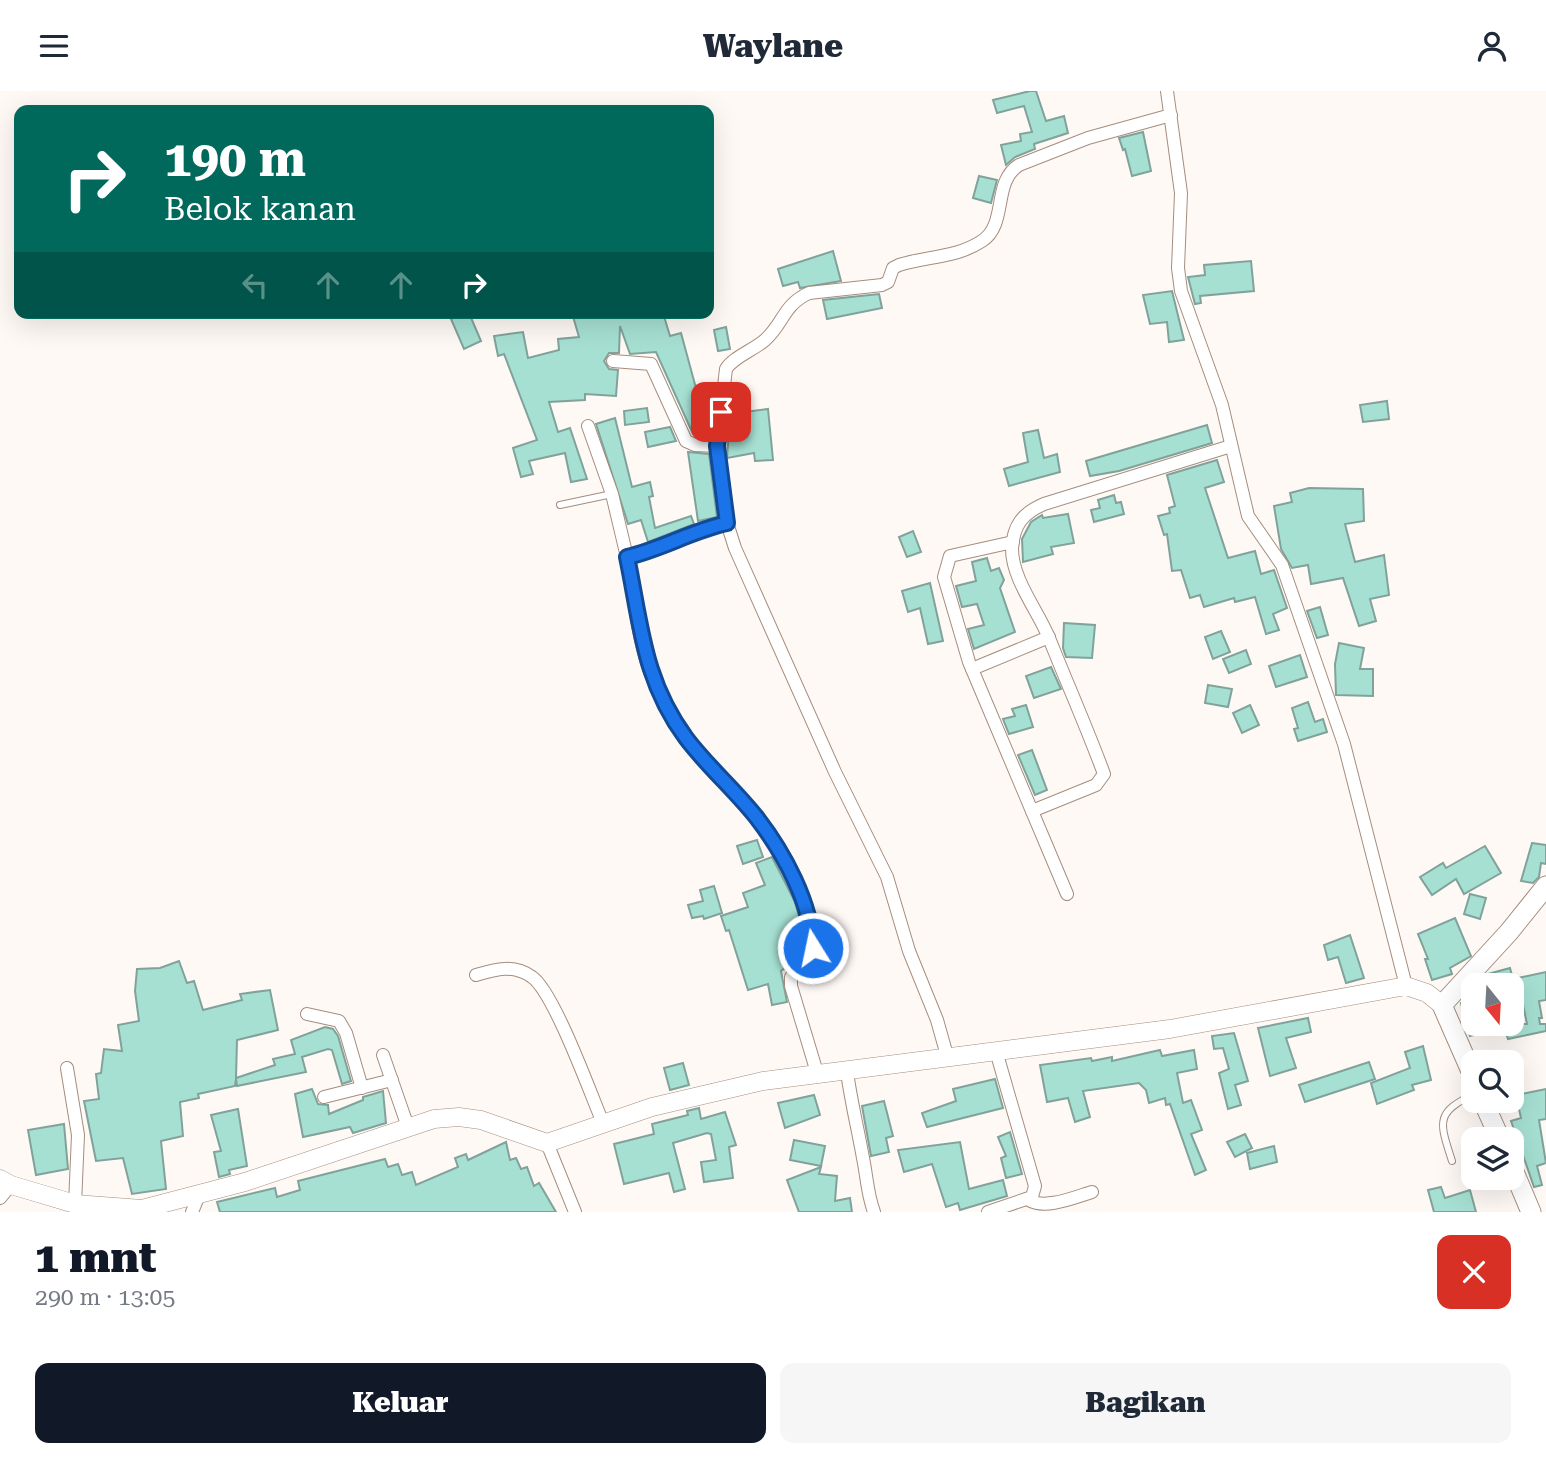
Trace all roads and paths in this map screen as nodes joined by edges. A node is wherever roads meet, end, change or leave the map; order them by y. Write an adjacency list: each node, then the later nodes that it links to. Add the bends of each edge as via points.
1 (1167, 91): 2 (street)
2 (1171, 115): 5 (street, via 1088,138 1031,158 1009,171 994,227 988,236 957,255 899,265 882,285 809,293 792,302 766,339 728,365); 6 (street, via 1181,193 1181,291 1222,405)
3 (613, 361): 5 (street, via 651,364 686,441)
4 (589, 426): 7 (street)
5 (717, 446): 9 (street)
6 (1231, 446): 10 (street, via 1033,509 1019,522); 18 (street, via 1248,516 1282,565 1344,744)
7 (612, 494): 8 (lane); 11 (street)
8 (560, 505)
9 (727, 523): 11 (street); 24 (street, via 754,596 887,877)
10 (1013, 542): 12 (street, via 1015,566); 13 (street, via 961,551 947,561 944,577)
11 (627, 557): 27 (street, via 654,683 685,737 757,817 787,867 812,925 813,948 805,966 792,977 791,986)
12 (1049, 637): 13 (street); 14 (street, via 1104,774 1096,785)
13 (972, 669): 14 (street)
14 (1031, 811): 16 (street)
15 (1546, 886): 19 (main road)
16 (1067, 894)
17 (476, 975): 32 (street, via 508,967 534,978 562,1028)
18 (1406, 986): 19 (street, via 1427,993); 22 (street, via 1170,1029)
19 (1442, 1005): 21 (main road)
20 (307, 1014): 29 (street, via 339,1021)
21 (1462, 1050)
22 (996, 1051): 24 (street); 40 (street, via 1035,1187)
23 (383, 1055): 28 (street)
24 (948, 1059): 26 (street)
25 (67, 1068): 41 (street, via 78,1135)
26 (847, 1072): 27 (street); 44 (street, via 864,1184)
27 (818, 1076): 32 (street, via 763,1081)
28 (392, 1080): 29 (street); 33 (street)
29 (362, 1088): 30 (street)
30 (324, 1097)
31 (1461, 1102): 35 (lane, via 1442,1118)
32 (603, 1123): 34 (street)
33 (408, 1127): 34 (street, via 459,1117); 39 (street)
34 (547, 1143): 43 (street)
35 (1452, 1161)
36 (4, 1188): 41 (street)
37 (1522, 1190): 46 (main road)
38 (1092, 1192): 40 (street, via 1048,1203)
39 (200, 1195): 41 (street, via 142,1209); 42 (street)
40 (1029, 1199): 45 (street)
41 (65, 1205)
42 (192, 1212)
43 (575, 1212)
44 (874, 1212)
45 (988, 1212)
46 (1531, 1212)

